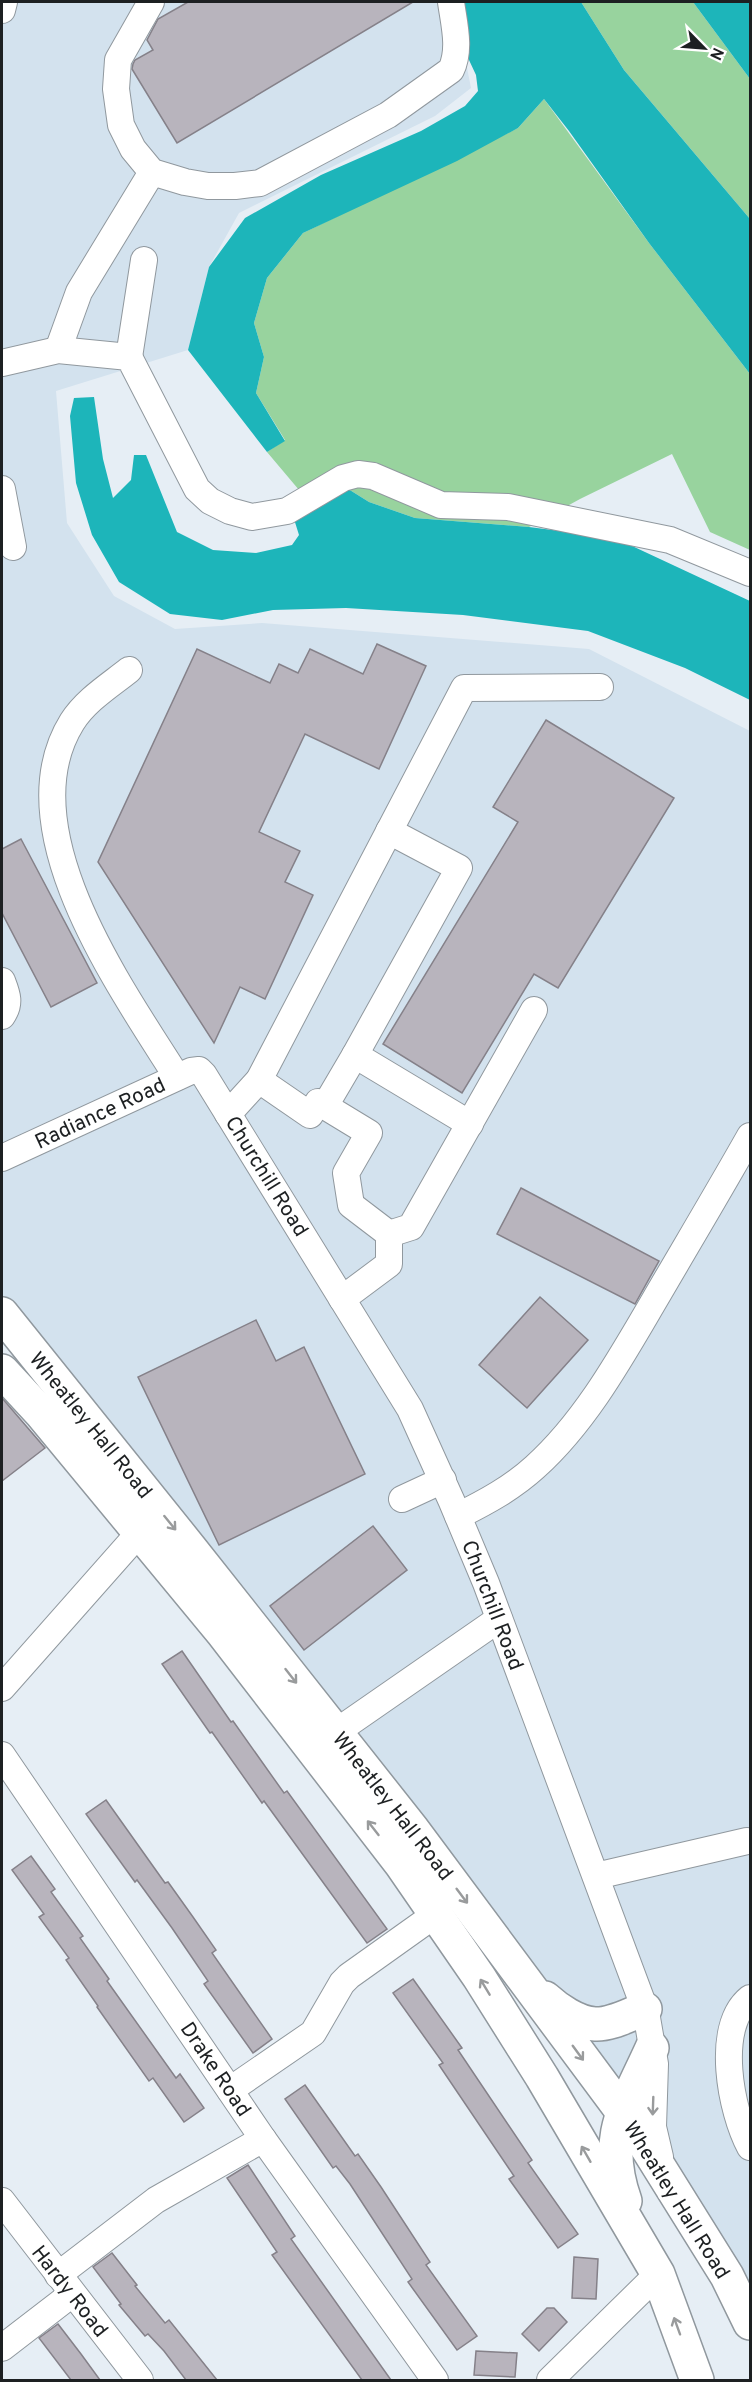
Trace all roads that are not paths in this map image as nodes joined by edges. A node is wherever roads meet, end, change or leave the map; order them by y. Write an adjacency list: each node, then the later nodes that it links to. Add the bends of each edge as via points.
1 (4, 2): 4 (street)
2 (151, 2): 5 (street, via 118,60 116,89 121,125 133,149)
3 (451, 2): 5 (street, via 456,59 451,70 388,116 260,183 208,186)
4 (2, 10)
5 (152, 172): 7 (street, via 79,292)
6 (144, 260): 8 (street)
7 (58, 350): 8 (street); 9 (street)
8 (129, 357): 12 (street, via 196,489 230,511 252,517 287,512 343,478 358,474 373,476 441,505 508,507 670,540)
9 (2, 363)
10 (2, 489): 11 (street)
11 (13, 547)
12 (750, 573)
13 (129, 670): 20 (street, Churchill Road, via 84,705 58,751 52,795 56,836 62,863 102,952)
14 (600, 687): 15 (street, via 464,688)
15 (389, 831): 19 (street, via 459,868); 21 (street)
16 (2, 981): 18 (street, via 9,999)
17 (534, 1010): 24 (street)
18 (2, 1016)
19 (355, 1055): 22 (street); 24 (street)
20 (188, 1074): 23 (street, Churchill Road); 26 (street, Radiance Road)
21 (260, 1080): 22 (street, via 310,1115 318,1102); 23 (street)
22 (325, 1106): 27 (street, via 369,1133 346,1173 351,1205)
23 (228, 1114): 28 (street, Churchill Road)
24 (470, 1124): 27 (street, via 411,1227)
25 (750, 1136): 33 (street, via 594,1398 535,1467 501,1494)
26 (2, 1158)
27 (389, 1234): 28 (street, via 388,1264)
28 (342, 1299): 31 (street, Churchill Road, via 410,1409)
29 (2, 1314): 37 (highway, Wheatley Hall Road, one-way to 37)
30 (2, 1371): 34 (highway, Wheatley Hall Road)
31 (443, 1480): 32 (street); 33 (street, Churchill Road)
32 (402, 1499)
33 (458, 1516): 35 (street, Churchill Road)
34 (140, 1532): 36 (street); 41 (highway, Wheatley Hall Road, one-way to 34, via 222,1632)
35 (500, 1619): 37 (street); 40 (street, Churchill Road)
36 (2, 1688)
37 (336, 1732): 42 (highway, Wheatley Hall Road, one-way to 42)
38 (2, 1755): 46 (street, Drake Road)
39 (747, 1841): 40 (street)
40 (596, 1876): 44 (street, Churchill Road)
41 (436, 1914): 46 (street, via 349,1976 314,2033); 52 (highway, Wheatley Hall Road, one-way to 41, via 542,2077)
42 (522, 1976): 44 (highway, via 553,2005 578,2020 595,2024); 47 (highway, Wheatley Hall Road, one-way to 47)
43 (750, 1998): 49 (street, via 737,2017 729,2050 731,2086)
44 (645, 2009): 45 (street, Churchill Road)
45 (652, 2048): 47 (highway); 50 (street, Churchill Road, one-way to 50, via 652,2127)
46 (230, 2090): 48 (street, Drake Road)
47 (622, 2113): 50 (highway, Wheatley Hall Road); 52 (highway, via 615,2139 618,2180)
48 (263, 2139): 53 (street, via 156,2200); 57 (street, Drake Road)
49 (750, 2147)
50 (670, 2186): 54 (highway, Wheatley Hall Road, via 727,2277)
51 (2, 2201): 53 (street, Hardy Road)
52 (653, 2266): 58 (street); 59 (highway, Wheatley Hall Road, one-way to 52)
53 (65, 2285): 55 (street); 56 (street, Hardy Road)
54 (750, 2323)
55 (2, 2348)
56 (140, 2380)
57 (435, 2380)
58 (550, 2380)
59 (697, 2380)

